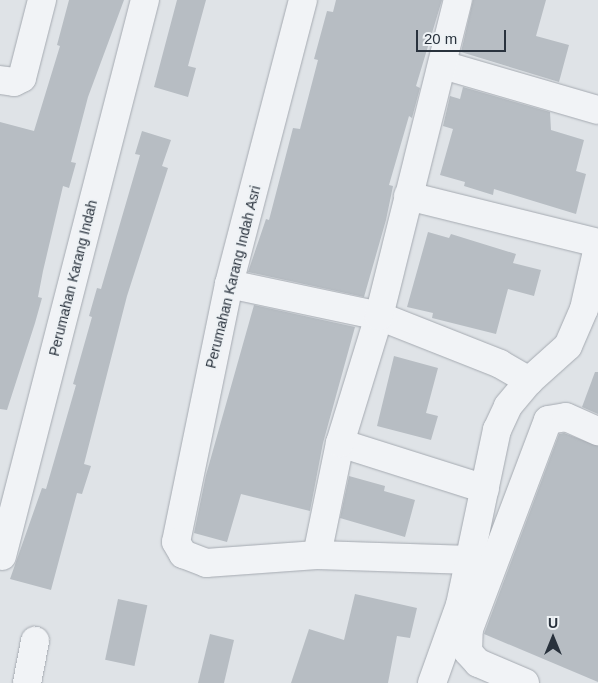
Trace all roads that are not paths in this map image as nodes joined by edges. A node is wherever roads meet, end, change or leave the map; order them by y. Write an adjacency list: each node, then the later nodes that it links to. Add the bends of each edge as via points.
1 (42, 0): 6 (street, via 22,78 14,82)
2 (145, 0): 18 (street, Perumahan Karang Indah)
3 (303, 0): 11 (street, Perumahan Karang Indah Asri)
4 (458, 0): 5 (street)
5 (443, 65): 7 (street); 8 (street)
6 (0, 80)
7 (598, 110)
8 (408, 196): 9 (street); 12 (street)
9 (598, 243)
10 (598, 247): 13 (street, via 584,309 568,346)
11 (229, 284): 12 (street); 17 (street, Perumahan Karang Indah Asri, via 176,527 176,542 183,554 194,560 228,564)
12 (379, 316): 13 (street, via 500,364); 15 (street)
13 (529, 381): 16 (street, via 508,406 497,430)
14 (598, 431): 23 (street, via 566,417 548,420 470,629 468,652 478,663)
15 (340, 443): 16 (street); 17 (street)
16 (485, 489): 19 (street)
17 (317, 555): 19 (street)
18 (2, 556)
19 (472, 560): 22 (street)
20 (35, 641): 21 (street)
21 (27, 683)
22 (432, 683)
23 (526, 683)

